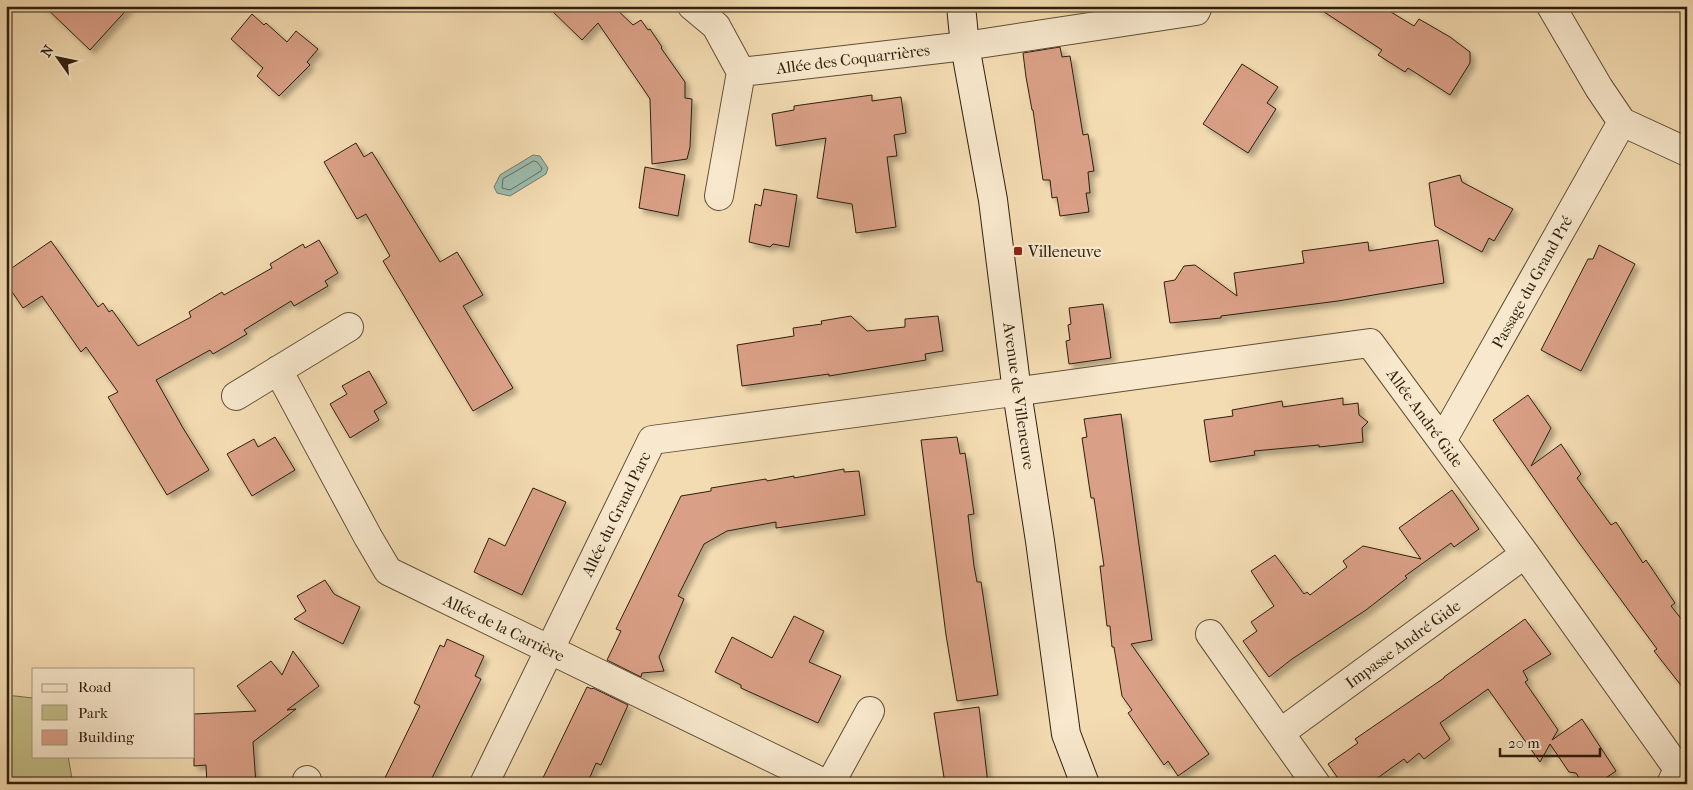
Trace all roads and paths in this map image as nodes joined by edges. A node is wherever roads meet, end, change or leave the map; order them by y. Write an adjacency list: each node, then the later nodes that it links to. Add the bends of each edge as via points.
1 (692, 6): 6 (street, via 716,26)
2 (961, 6): 5 (street, Avenue de Villeneuve)
3 (1198, 6): 5 (street, Allée des Coquarrières, via 1196,11)
4 (1551, 6): 7 (street)
5 (965, 46): 6 (street, Allée des Coquarrières); 12 (street, Avenue de Villeneuve, via 993,200)
6 (741, 72): 9 (street)
7 (1622, 122): 8 (street); 14 (street, Passage du Grand Pré)
8 (1687, 152)
9 (719, 196)
10 (349, 327): 11 (street)
11 (278, 370): 13 (street); 17 (street, Allée de la Carrière, via 388,571)
12 (1017, 392): 14 (street, Allée André Gide, via 1370,343); 17 (street, Allée du Grand Parc, via 652,440); 23 (street, Avenue de Villeneuve, via 1066,734)
13 (236, 396)
14 (1442, 442): 15 (street, Allée André Gide)
15 (1525, 554): 19 (street, Impasse André Gide); 25 (street, Allée André Gide, via 1678,770)
16 (1210, 634): 19 (street)
17 (549, 650): 20 (street, Allée du Grand Parc); 21 (street, Allée de la Carrière)
18 (870, 711): 22 (street)
19 (1280, 733): 24 (street)
20 (484, 784)
21 (826, 784)
22 (830, 784)
23 (1085, 784)
24 (1316, 784)
25 (1671, 784)

